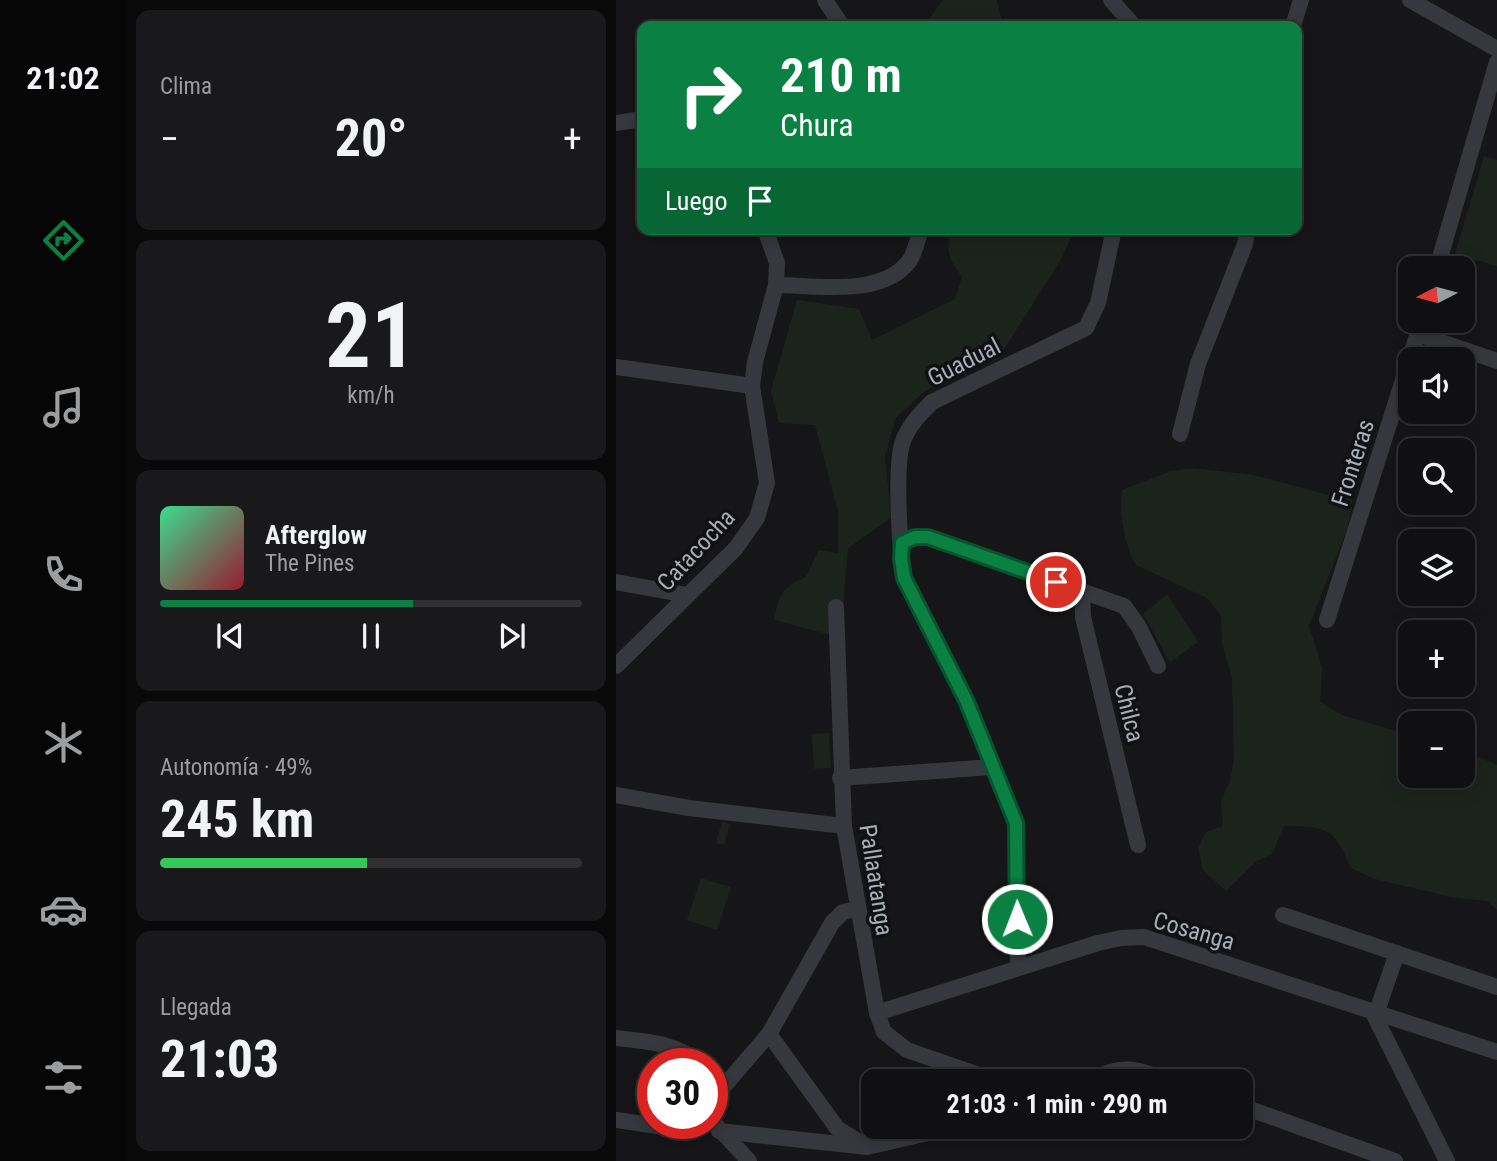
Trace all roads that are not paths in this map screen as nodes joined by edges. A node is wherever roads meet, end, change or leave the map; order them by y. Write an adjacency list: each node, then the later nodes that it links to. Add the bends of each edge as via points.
1 (825, 0): 5 (street)
2 (1111, 0): 6 (street)
3 (1301, 0): 7 (street)
4 (1410, 0): 8 (street)
5 (839, 21)
6 (1130, 21)
7 (1295, 21)
8 (1497, 49)
9 (1497, 62): 16 (street)
10 (637, 120): 11 (street)
11 (616, 123)
12 (767, 235): 17 (street, via 777,263)
13 (918, 235): 17 (street, via 910,260 888,278 863,285)
14 (1113, 235): 24 (street, Guadual, via 1098,303 1086,328 932,401 915,420 898,461)
15 (1244, 235): 23 (street, via 1198,364)
16 (1440, 256)
17 (776, 285): 22 (street, Catacocha)
18 (1418, 333): 29 (street, Fronteras)
19 (1434, 333): 20 (street)
20 (1497, 361)
21 (616, 367): 22 (street)
22 (752, 386): 27 (street, Catacocha, via 767,483 757,517 736,548)
23 (1180, 434)
24 (902, 543): 26 (street, via 928,537); 32 (street, Guadual, via 904,578 966,700)
25 (616, 582): 27 (street)
26 (1082, 591): 30 (street, via 1124,606); 36 (street, Chilca, via 1083,617)
27 (687, 595): 31 (street, Catacocha)
28 (836, 607): 33 (street, Pallaatanga)
29 (1327, 620)
30 (1158, 666)
31 (616, 667)
32 (992, 767): 33 (street); 40 (street, Guadual, via 1016,823)
33 (840, 778): 35 (street, Pallaatanga)
34 (616, 795): 35 (street)
35 (844, 826): 37 (street, Pallaatanga)
36 (1138, 845)
37 (857, 909): 43 (street, Pallaatanga); 44 (street, via 843,912 832,923)
38 (1283, 915): 39 (street)
39 (1397, 953): 41 (street); 42 (street)
40 (1018, 967): 42 (street, Cosanga, via 1121,938 1144,937); 43 (street, Cosanga)
41 (1497, 987)
42 (1375, 1010): 47 (street, Cosanga); 61 (street, via 1377,1023)
43 (877, 1013): 48 (street, Pallaatanga, via 884,1032 907,1050)
44 (769, 1034): 51 (street); 58 (street, via 837,1128)
45 (616, 1038): 46 (street)
46 (671, 1048)
47 (1497, 1052)
48 (962, 1069)
49 (1115, 1069): 50 (street)
50 (1138, 1069)
51 (728, 1081)
52 (1253, 1110): 60 (street)
53 (616, 1120): 54 (street)
54 (637, 1123)
55 (728, 1128): 58 (street)
56 (728, 1139): 59 (street)
57 (902, 1139): 58 (street)
58 (867, 1147)
59 (749, 1161)
60 (1395, 1161)
61 (1447, 1161)

